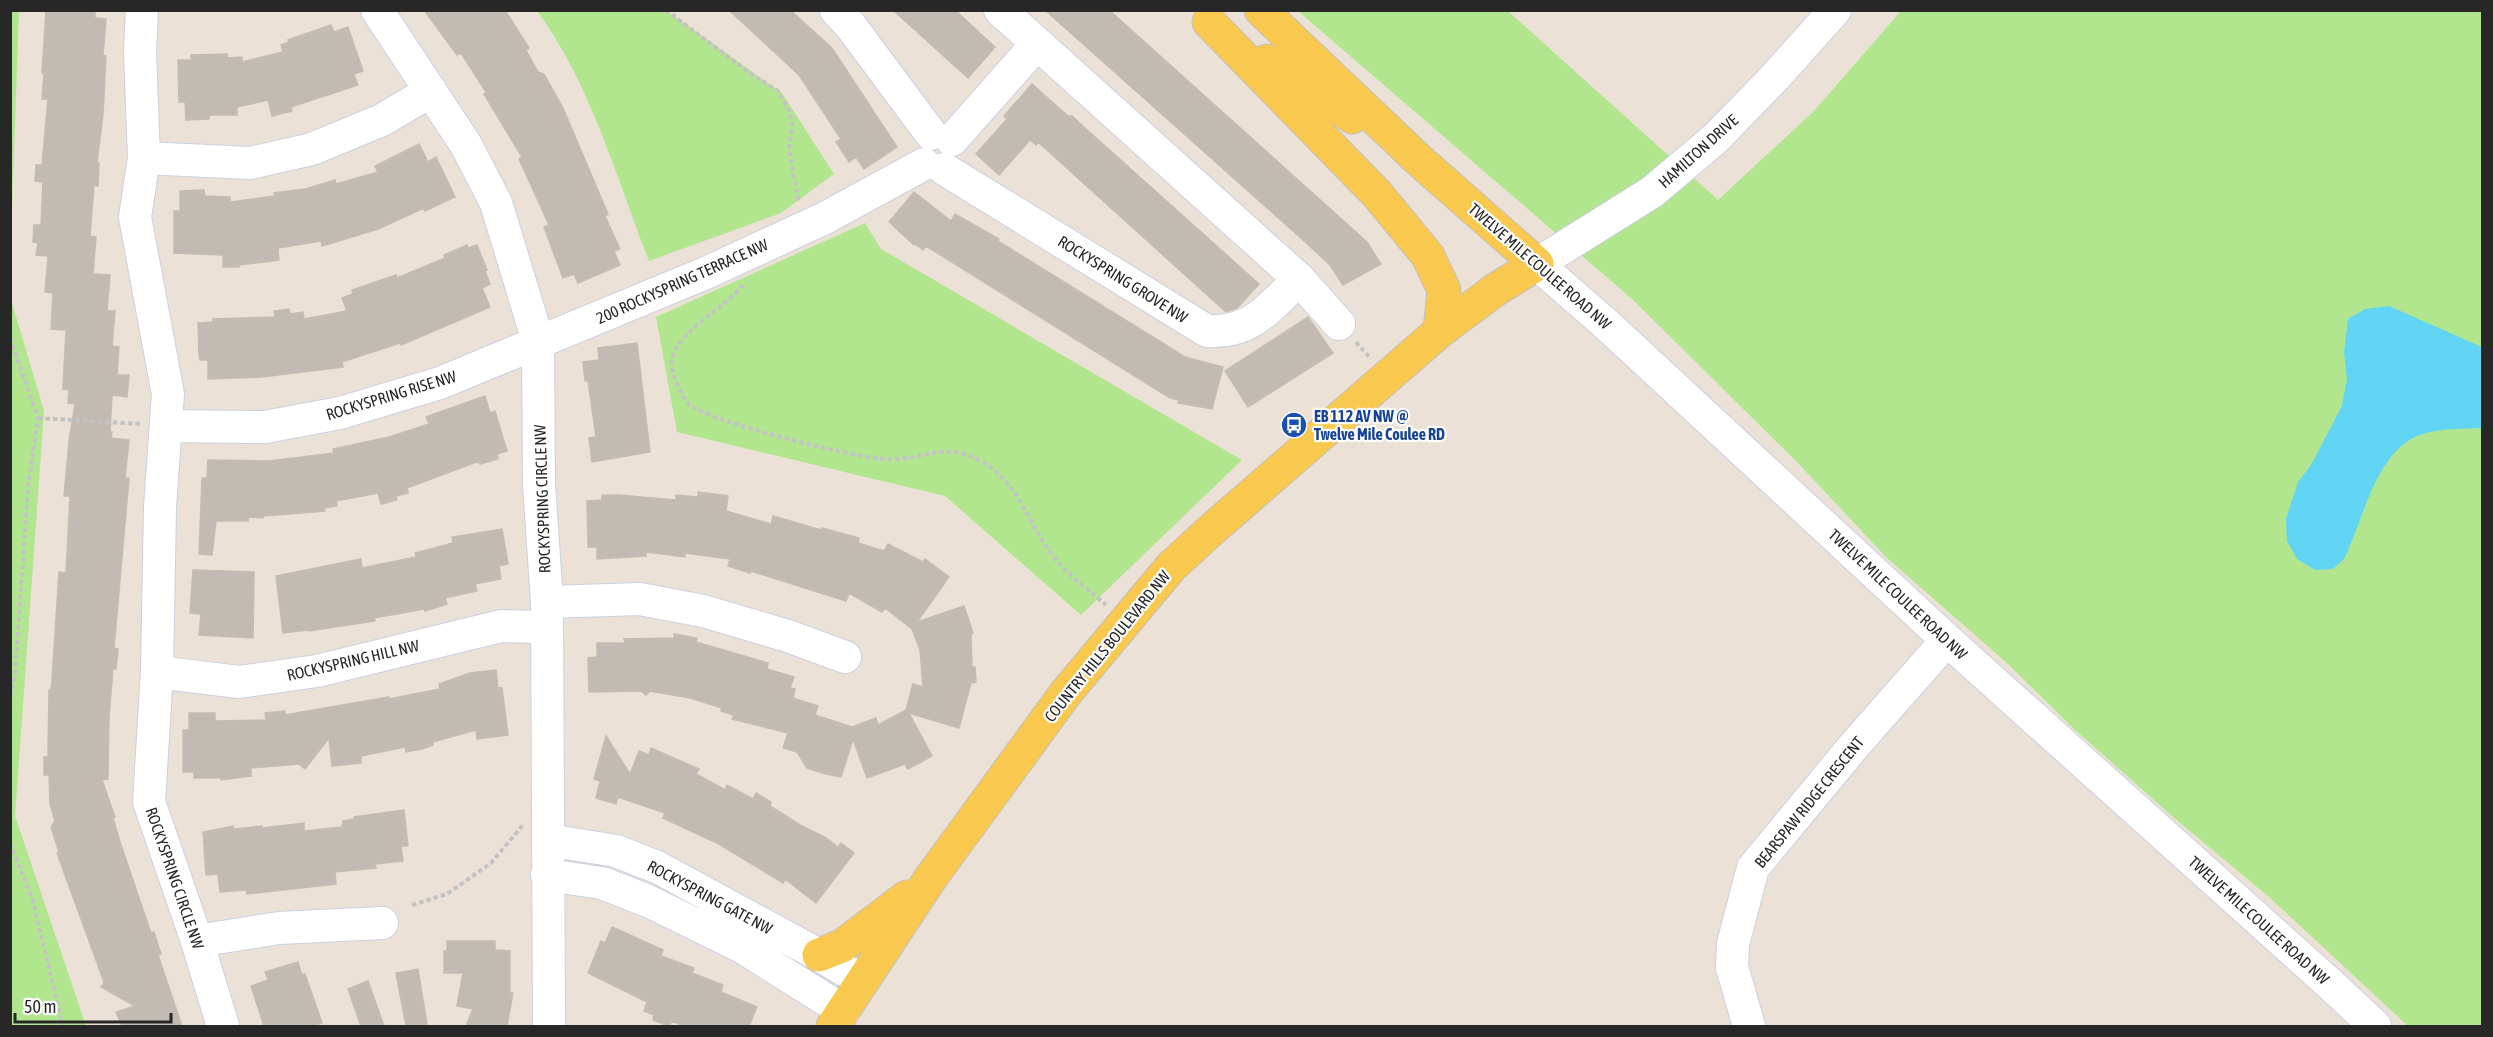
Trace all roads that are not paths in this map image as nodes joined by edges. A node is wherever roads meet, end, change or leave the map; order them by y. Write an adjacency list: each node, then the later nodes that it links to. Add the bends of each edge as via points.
1 (142, 10): 11 (street, ROCKYSPRING CIRCLE NW)
2 (378, 10): 9 (street, ROCKYSPRING CIRCLE NW)
3 (836, 10): 10 (street, ROCKYSPRING GROVE NW)
4 (1000, 10): 8 (street)
5 (1261, 10): 12 (main road, TWELVE MILE COULEE ROAD NW)
6 (1835, 10): 13 (street, HAMILTON DRIVE, via 1716,138 1652,192)
7 (1202, 16): 12 (main road, TWELVE MILE COULEE ROAD NW); 16 (main road, via 1362,178 1422,247 1444,290)
8 (1037, 44): 10 (street); 14 (street)
9 (430, 91): 11 (street, via 382,120 312,149 250,163); 17 (street, ROCKYSPRING CIRCLE NW, via 466,145 496,203)
10 (938, 152): 14 (street, ROCKYSPRING GROVE NW, via 1207,331 1222,332 1256,321); 17 (street, 200 ROCKYSPRING TERRACE NW, via 759,249)
11 (144, 158): 18 (street, ROCKYSPRING CIRCLE NW, via 135,217 168,394)
12 (1421, 162): 13 (main road, TWELVE MILE COULEE ROAD NW)
13 (1537, 264): 16 (main road, COUNTRY HILLS BOULEVARD NW); 20 (street, TWELVE MILE COULEE ROAD NW)
14 (1299, 279): 15 (street)
15 (1339, 324)
16 (1440, 331): 25 (main road, COUNTRY HILLS BOULEVARD NW, via 1172,567 1065,694)
17 (538, 341): 18 (street, ROCKYSPRING RISE NW, via 440,383 340,413 265,427); 19 (street, ROCKYSPRING CIRCLE NW, via 539,484)
18 (167, 426): 22 (street, ROCKYSPRING CIRCLE NW, via 160,507)
19 (547, 614): 21 (street, ROCKYSPRING HILL NW, via 640,599 704,612); 22 (street, ROCKYSPRING HILL NW, via 317,671 239,682); 23 (street, ROCKYSPRING CIRCLE NW)
20 (1947, 640): 33 (street, BEARSPAW RIDGE CRESCENT, via 1753,868 1733,944 1732,967); 34 (street, TWELVE MILE COULEE ROAD NW)
21 (845, 657)
22 (157, 672): 27 (street, ROCKYSPRING CIRCLE NW, via 149,802)
23 (537, 831): 24 (street, ROCKYSPRING CIRCLE NW); 28 (street, ROCKYSPRING GATE NW, via 616,851 657,867)
24 (547, 875): 30 (street, ROCKYSPRING GATE NW, via 602,883 648,900 742,946); 32 (street, ROCKYSPRING CIRCLE NW)
25 (930, 879): 28 (main road, via 842,946); 29 (main road, COUNTRY HILLS BOULEVARD NW)
26 (382, 923): 27 (street, via 279,928)
27 (197, 941): 31 (street, ROCKYSPRING CIRCLE NW)
28 (819, 955): 29 (street, ROCKYSPRING GATE NW)
29 (863, 981): 30 (main road, COUNTRY HILLS BOULEVARD NW)
30 (838, 1019)
31 (223, 1026)
32 (549, 1026)
33 (1749, 1026)
34 (2375, 1026)

